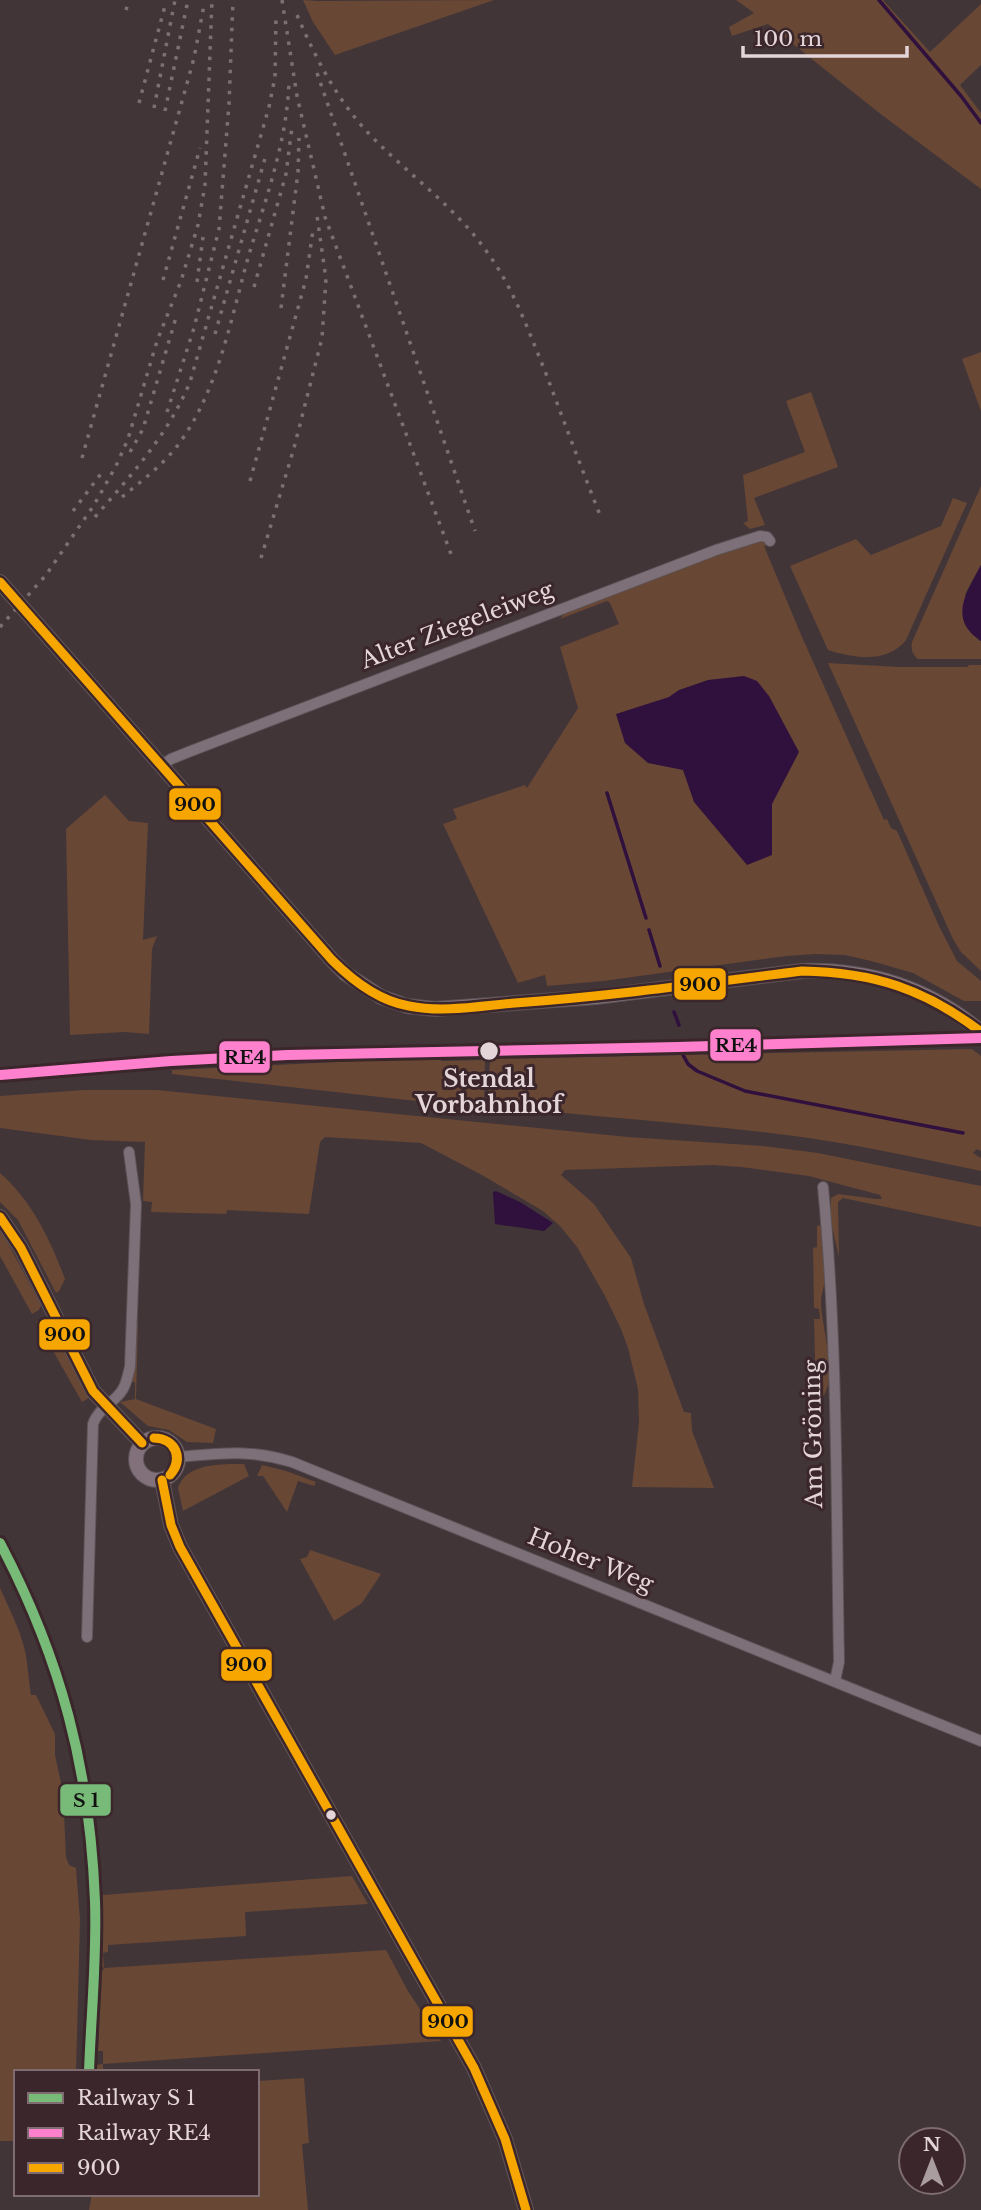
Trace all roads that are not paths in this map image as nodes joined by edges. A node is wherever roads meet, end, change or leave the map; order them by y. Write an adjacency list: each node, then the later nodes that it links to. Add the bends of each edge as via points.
1 (770, 541): 3 (street, Alter Ziegeleiweg, via 753,537 716,550)
2 (0, 582): 3 (main road)
3 (161, 766): 4 (main road, via 332,960 381,997 407,1006 473,1007 596,997 802,971 835,971 863,974 924,995)
4 (981, 1032)
5 (129, 1152): 8 (street, via 136,1204 130,1367 123,1389)
6 (823, 1187): 13 (street, Am Gröning, via 834,1418 839,1662)
7 (0, 1217): 8 (main road, via 21,1248 93,1391)
8 (106, 1407): 9 (main road); 12 (street, via 93,1424)
9 (142, 1443): 10 (main road, via 164,1439); 11 (main road, via 136,1467 149,1480)
10 (178, 1458): 11 (main road, via 172,1475); 13 (street, Hoher Weg, via 244,1452 292,1462)
11 (162, 1480): 15 (main road, via 180,1547 474,2068 505,2139)
12 (87, 1637)
13 (835, 1681): 14 (street, Hoher Weg)
14 (981, 1741)
15 (526, 2210)

